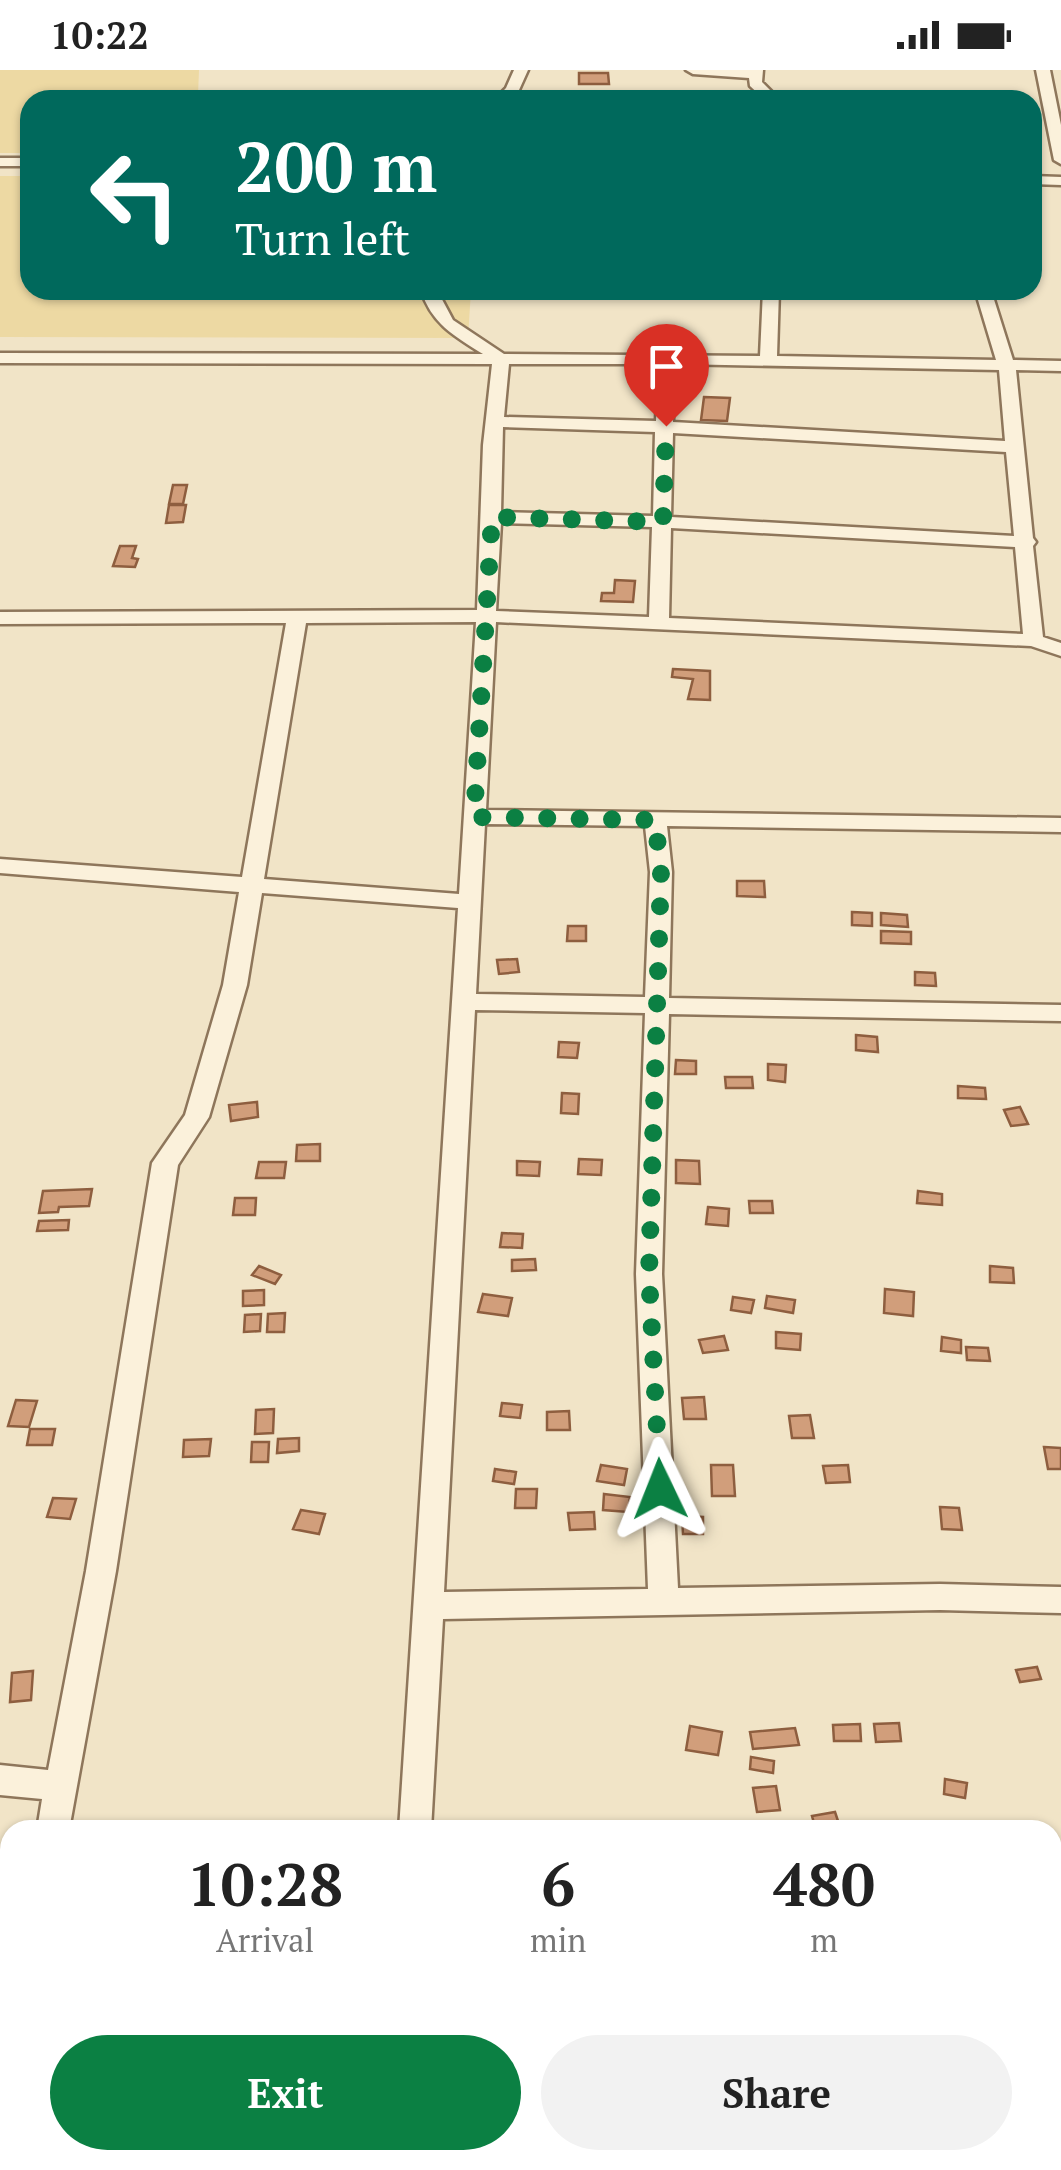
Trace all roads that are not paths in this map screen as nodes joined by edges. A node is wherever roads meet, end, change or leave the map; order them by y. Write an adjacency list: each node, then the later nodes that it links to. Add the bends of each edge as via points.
1 (693, 70): 3 (street)
2 (1043, 70): 4 (street)
3 (755, 72)
4 (1056, 109): 5 (street)
5 (1061, 160)
6 (432, 300): 10 (street, via 446,324)
7 (771, 300): 12 (street)
8 (985, 300): 13 (street)
9 (0, 358): 10 (street)
10 (501, 359): 11 (street); 15 (street)
11 (666, 359): 12 (street); 16 (street)
12 (768, 362): 13 (street)
13 (1007, 366): 14 (street); 17 (street)
14 (1061, 366)
15 (494, 422): 16 (street); 18 (street)
16 (666, 426): 17 (street); 19 (street)
17 (1014, 447): 20 (street)
18 (492, 517): 19 (street); 21 (street)
19 (663, 522): 20 (street); 24 (street)
20 (1026, 542): 25 (street)
21 (485, 616): 22 (street); 24 (street); 27 (street)
22 (298, 617): 23 (street); 31 (street)
23 (0, 618)
24 (659, 623): 25 (street)
25 (1034, 640): 26 (street)
26 (1061, 650)
27 (474, 817): 28 (street); 32 (street)
28 (655, 820): 29 (street); 34 (street)
29 (1061, 826)
30 (0, 866): 31 (street)
31 (251, 885): 32 (street); 40 (street, via 235,985 197,1117 165,1163)
32 (469, 902): 33 (street)
33 (463, 1002): 34 (street); 38 (street)
34 (659, 1006): 35 (street); 37 (street, via 649,1274)
35 (1061, 1013)
36 (1061, 1600): 37 (street)
37 (664, 1602): 38 (street)
38 (428, 1606): 42 (street)
39 (0, 1780): 40 (street)
40 (60, 1786): 41 (street)
41 (55, 1820)
42 (416, 1820)

